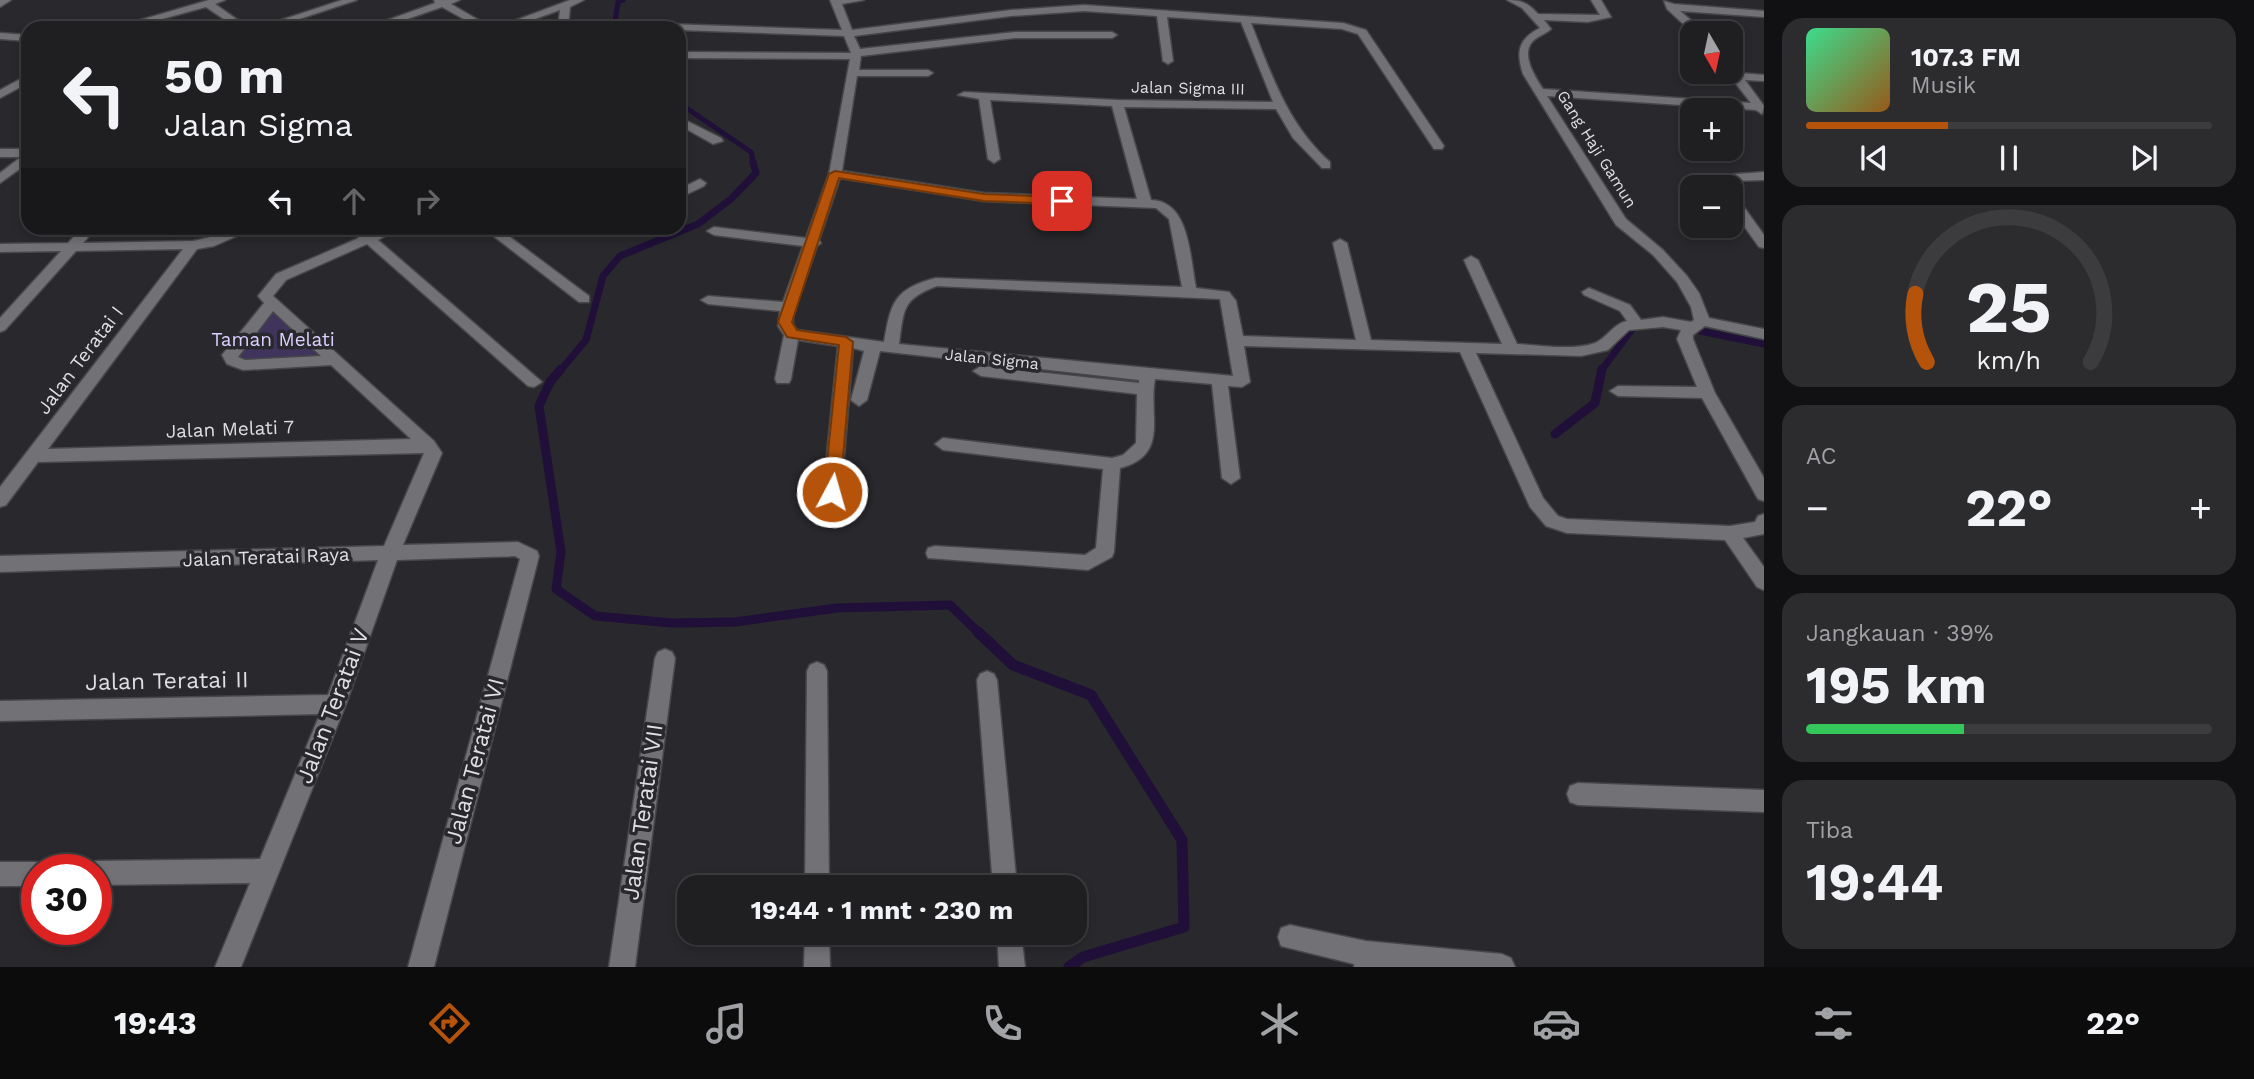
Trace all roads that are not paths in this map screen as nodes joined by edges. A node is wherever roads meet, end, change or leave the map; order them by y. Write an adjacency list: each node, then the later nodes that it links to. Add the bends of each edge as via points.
1 (6, 0): 12 (street)
2 (220, 0): 13 (street)
3 (308, 0): 16 (street)
4 (352, 0): 16 (street)
5 (579, 0): 15 (street)
6 (859, 0): 10 (street)
7 (1512, 0): 20 (street)
8 (1595, 0): 20 (street, via 1606,17)
9 (446, 1): 24 (street); 25 (street)
10 (835, 1): 30 (street)
11 (1667, 3): 18 (street); 28 (street)
12 (0, 4)
13 (208, 4): 21 (street); 22 (street)
14 (1083, 4): 17 (street); 30 (street)
15 (565, 5): 26 (street); 27 (street)
16 (323, 9): 23 (street)
17 (1162, 13): 19 (street); 36 (street)
18 (1764, 14)
19 (1244, 17): 48 (street, Jalan Sigma III); 52 (street, via 1343,26 1362,32)
20 (1536, 17): 43 (street, Gang Haji Gamun, via 1546,29 1528,37 1524,61)
21 (144, 21)
22 (234, 21)
23 (284, 21)
24 (390, 21)
25 (476, 21)
26 (520, 21)
27 (564, 21)
28 (1684, 21)
29 (686, 28): 30 (street)
30 (850, 33): 35 (street)
31 (1112, 35): 35 (street, via 1015,35)
32 (0, 36): 33 (street)
33 (21, 38)
34 (686, 55): 35 (street)
35 (855, 55): 37 (street)
36 (1168, 61)
37 (852, 73): 38 (street); 58 (street)
38 (929, 73)
39 (1743, 74): 40 (street)
40 (1764, 78)
41 (21, 82): 44 (street)
42 (1742, 84): 49 (street)
43 (1541, 92): 49 (street); 85 (street, Gang Haji Gamun, via 1620,222 1643,238 1689,290 1701,312)
44 (0, 95)
45 (964, 95): 46 (street)
46 (984, 96): 47 (street); 55 (street)
47 (1117, 103): 48 (street, Jalan Sigma III); 64 (street, Jalan Sigma III)
48 (1280, 106): 57 (street, Jalan Sigma III)
49 (1761, 110)
50 (686, 124): 51 (street)
51 (717, 141)
52 (1438, 146)
53 (0, 153): 54 (street)
54 (21, 154)
55 (994, 159)
56 (21, 161): 61 (street)
57 (1326, 164)
58 (835, 174): 64 (street, via 984,197); 72 (street)
59 (1743, 176): 60 (street)
60 (1764, 176)
61 (0, 179)
62 (700, 183): 63 (street)
63 (686, 190)
64 (1145, 203): 79 (street, via 1159,204 1175,218)
65 (1743, 216): 74 (street)
66 (714, 231): 72 (street)
67 (82, 235): 76 (street)
68 (230, 235): 75 (street)
69 (358, 235): 83 (street, via 281,276 265,296)
70 (364, 235): 101 (street)
71 (499, 235): 81 (street)
72 (814, 243): 84 (street)
73 (1340, 243): 93 (street)
74 (1764, 244)
75 (193, 245): 76 (street); 108 (street, Jalan Teratai I)
76 (71, 247): 77 (street); 87 (street)
77 (0, 248)
78 (1471, 260): 96 (street)
79 (1190, 292): 90 (street, via 1224,295); 94 (street, via 936,282 907,292 900,300)
80 (1589, 292): 86 (street, via 1625,308)
81 (584, 299)
82 (708, 300): 84 (street)
83 (271, 303): 97 (street); 97 (street, via 230,355 232,360 243,365)
84 (788, 307): 88 (street, via 785,326)
85 (1698, 324): 86 (street); 89 (street); 104 (street, via 1685,340)
86 (1637, 325): 96 (street, via 1625,326 1603,346 1581,351)
87 (0, 327)
88 (792, 334): 91 (street, Jalan Sigma); 99 (street)
89 (1764, 334)
90 (1236, 341): 93 (street); 100 (street, Jalan Sigma, via 1242,382)
91 (846, 342): 92 (street, Jalan Sigma); 111 (street)
92 (868, 344): 94 (street, Jalan Sigma); 105 (street, via 872,351)
93 (1365, 346): 95 (street)
94 (891, 348): 102 (street, Jalan Sigma)
95 (1466, 348): 96 (street); 115 (street, via 1536,502 1552,521 1567,526)
96 (1512, 348)
97 (338, 360): 107 (street)
98 (981, 371): 102 (street)
99 (783, 379)
100 (1219, 380): 102 (street, Jalan Sigma); 110 (street)
101 (534, 382)
102 (1142, 382): 109 (street, via 1143,451 1132,460)
103 (1618, 391): 104 (street)
104 (1707, 393): 112 (street)
105 (859, 400)
106 (943, 444): 109 (street)
107 (428, 445): 108 (street, Jalan Melati 7); 117 (street, Jalan Teratai V, via 433,453)
108 (33, 456): 113 (street, Jalan Teratai I)
109 (1112, 464): 116 (street, via 1105,552 1096,560)
110 (1231, 478)
111 (832, 492)
112 (1764, 494)
113 (0, 500)
114 (1764, 521): 115 (street, via 1761,528)
115 (1730, 533): 120 (street)
116 (935, 552)
117 (390, 553): 118 (street, Jalan Teratai Raya, via 518,549); 119 (street, Jalan Teratai Raya); 124 (street, Jalan Teratai V)
118 (530, 555): 139 (street, Jalan Teratai VI)
119 (0, 564)
120 (1764, 582)
121 (664, 658): 140 (street, Jalan Teratai VII)
122 (817, 671): 132 (street)
123 (987, 680): 133 (street)
124 (335, 704): 125 (street, Jalan Teratai II); 128 (street, Jalan Teratai V)
125 (0, 711)
126 (1578, 794): 127 (street)
127 (1764, 801)
128 (267, 871): 129 (street); 138 (street, Jalan Teratai V)
129 (112, 873)
130 (0, 874): 131 (street)
131 (21, 874)
132 (817, 875)
133 (1004, 875)
134 (1290, 937): 137 (street)
135 (817, 945): 141 (street)
136 (1010, 945): 142 (street)
137 (1366, 960): 143 (street)
138 (228, 967)
139 (421, 967)
140 (622, 967)
141 (817, 967)
142 (1012, 967)
143 (1503, 967)

